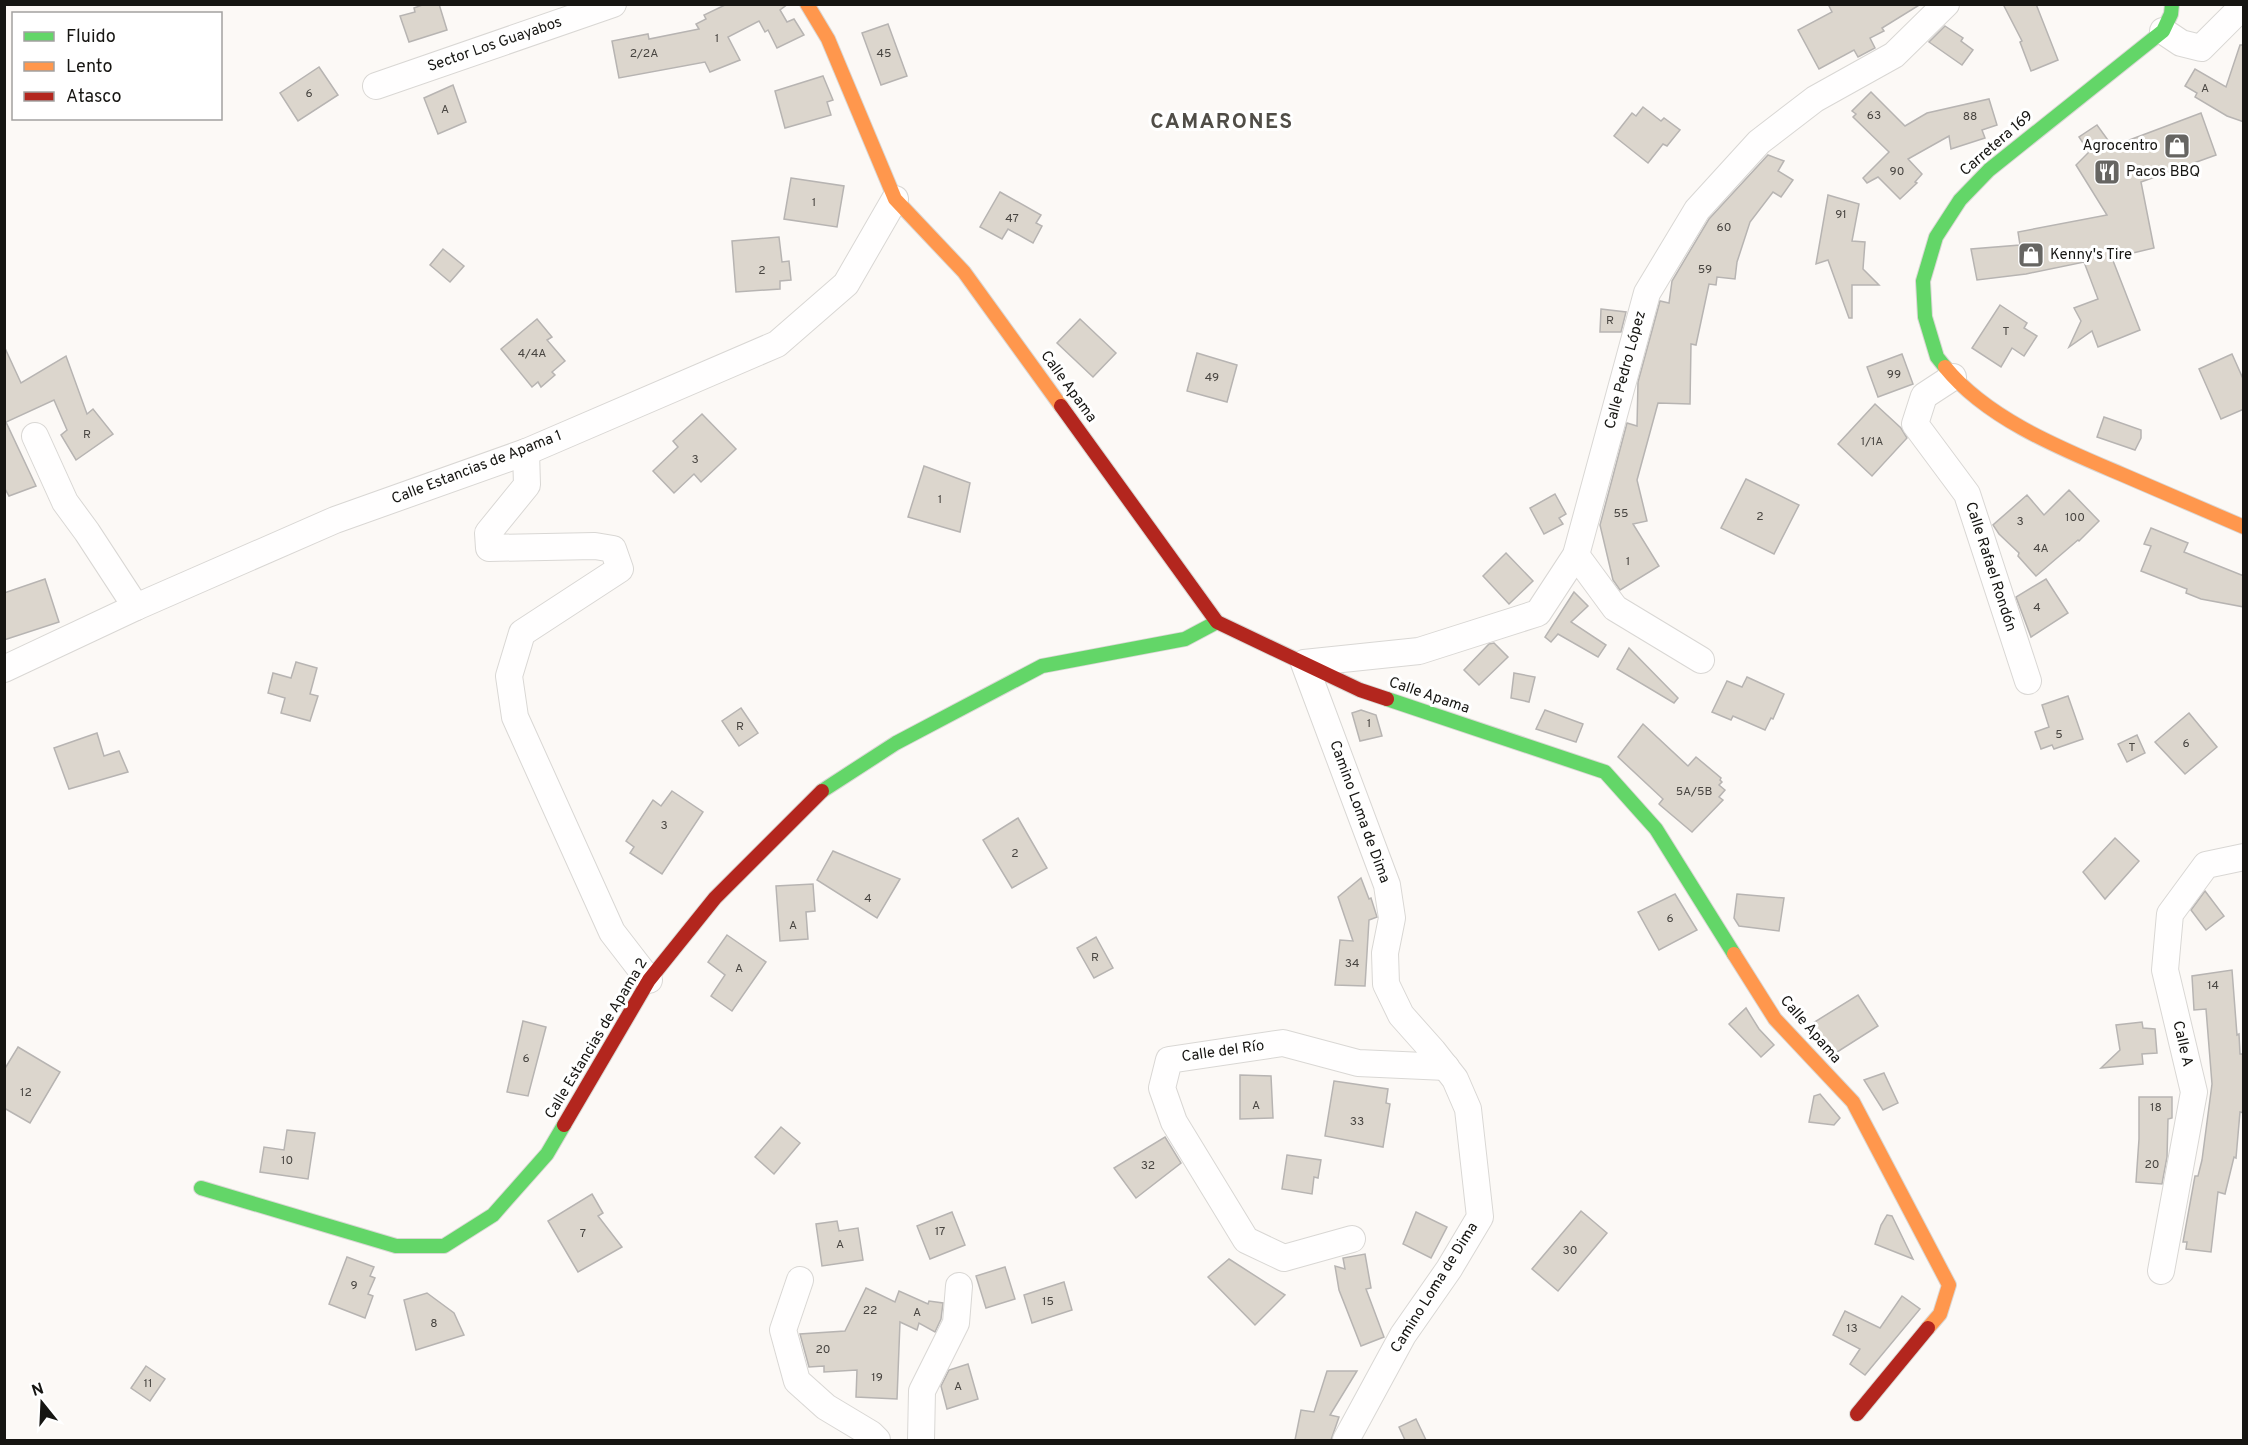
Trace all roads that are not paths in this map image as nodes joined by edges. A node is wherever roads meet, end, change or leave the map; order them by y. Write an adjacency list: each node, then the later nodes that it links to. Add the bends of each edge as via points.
1 (613, 4): 7 (street, Sector Los Guayabos)
2 (807, 4): 8 (street, Calle Apama, via 828,39)
3 (1946, 4): 13 (street, Calle Pedro López, via 1894,54 1815,99 1759,142 1697,210 1647,293)
4 (2172, 4): 6 (street)
5 (2239, 19): 6 (street, via 2201,48 2181,43)
6 (2163, 31): 9 (street, Carretera 169, via 1989,170 1960,200 1936,237 1923,281 1924,318 1937,357)
7 (376, 86)
8 (895, 200): 11 (street, Calle Estancias de Apama 1, via 846,284 777,344); 15 (street, Calle Apama, via 964,272)
9 (1953, 377): 12 (street, Carretera 169, via 2007,421); 19 (street, Calle Rafael Rondón, via 1924,396 1915,424 1967,494)
10 (35, 436): 14 (street, via 65,502)
11 (526, 452): 14 (street, Calle Estancias de Apama 1, via 335,520); 21 (street, via 527,484 488,533 489,548 595,546 613,549 620,569 522,633 510,676 514,717 612,932)
12 (2244, 527)
13 (1576, 555): 16 (street, via 1615,608); 17 (street, Calle Pedro López, via 1538,613 1419,651)
14 (136, 607): 18 (street, Calle Estancias de Apama 1)
15 (1217, 621): 17 (street, Calle Apama); 21 (street, Calle Estancias de Apama 2, via 1185,639 1042,666 896,743 823,790 715,898)
16 (1701, 660)
17 (1304, 663): 22 (street, Camino Loma de Dima, via 1387,885 1392,918 1385,954 1386,984 1401,1015); 28 (street, Calle Apama, via 1360,690 1605,772 1656,829 1775,1019 1853,1102 1949,1285 1940,1314)
18 (4, 669)
19 (2028, 681)
20 (2244, 857): 25 (street, Calle A, via 2206,865 2170,914 2165,970 2194,1092)
21 (649, 980): 23 (street, Calle Estancias de Apama 2, via 547,1154 493,1215 444,1246 396,1246)
22 (1446, 1067): 24 (street, Calle del Río, via 1359,1063 1283,1043 1168,1060 1162,1088 1174,1122 1246,1240 1284,1258); 31 (street, Camino Loma de Dima, via 1468,1109 1480,1217 1403,1335)
23 (201, 1188)
24 (1352, 1239)
25 (2161, 1271)
26 (800, 1280): 29 (street, via 783,1330 797,1381 826,1407)
27 (959, 1286): 30 (street, via 956,1323 922,1391)
28 (1857, 1414)
29 (877, 1440)
30 (921, 1440)
31 (1346, 1440)

